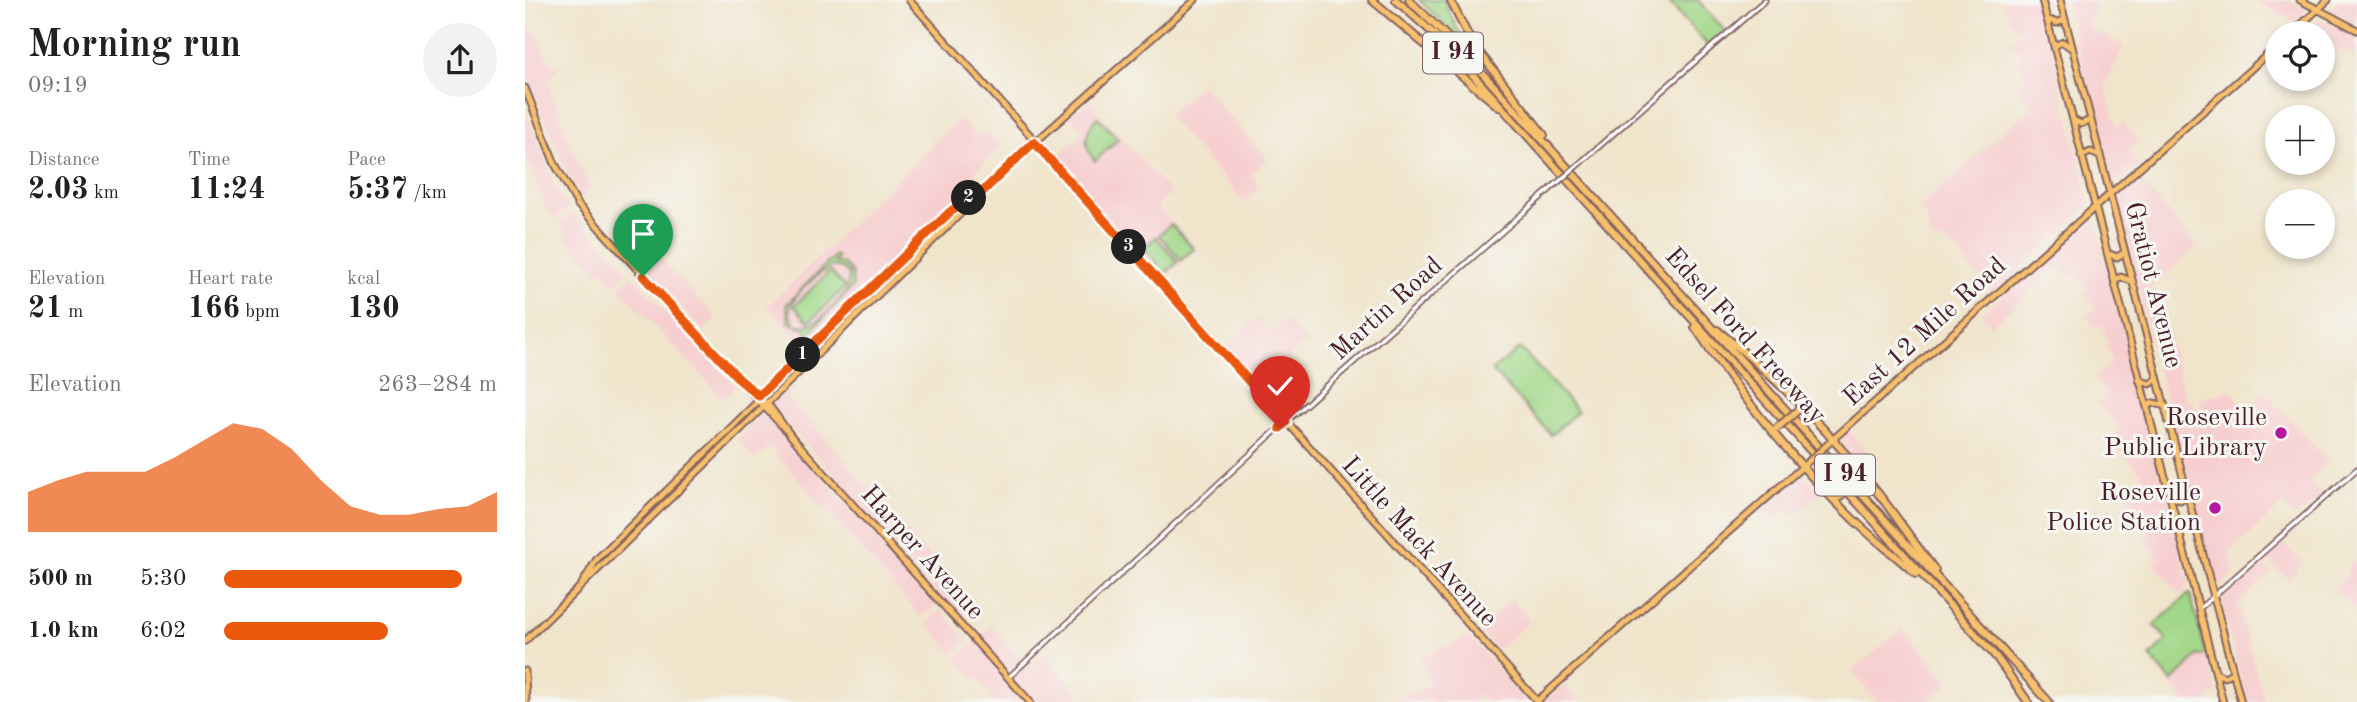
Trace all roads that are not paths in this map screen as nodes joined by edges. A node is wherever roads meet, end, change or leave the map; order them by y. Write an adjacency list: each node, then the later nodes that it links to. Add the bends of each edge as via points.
1 (909, 0): 26 (main road, Little Mack Avenue)
2 (1195, 0): 26 (main road)
3 (1365, 0): 18 (highway)
4 (1372, 0): 18 (highway)
5 (1396, 0): 23 (highway, Edsel Ford Freeway / I 94, via 1443,42)
6 (1409, 0): 29 (highway, Edsel Ford Freeway / I 94, via 1447,34)
7 (1765, 0): 56 (street, Martin Road, bridge)
8 (2042, 0): 14 (main road, Gratiot Avenue)
9 (2060, 0): 15 (main road, Gratiot Avenue)
10 (2300, 0): 13 (main road)
11 (2328, 0): 13 (main road)
12 (1451, 1): 29 (highway, via 1472,43)
13 (2318, 10): 16 (main road); 17 (main road)
14 (2047, 19): 15 (main road, via 2057,23); 19 (main road, Gratiot Avenue)
15 (2064, 19): 20 (main road, Gratiot Avenue)
16 (2306, 21)
17 (2357, 30)
18 (1426, 45): 23 (highway)
19 (2054, 46): 20 (main road, via 2063,42); 24 (main road, Gratiot Avenue)
20 (2071, 48): 25 (main road, Gratiot Avenue)
21 (2265, 57): 31 (main road, East 12 Mile Road)
22 (525, 88): 49 (main road, Harper Avenue, via 555,164 578,205)
23 (1504, 110): 41 (highway, Edsel Ford Freeway / I 94)
24 (2073, 120): 25 (main road, via 2081,124); 27 (main road, Gratiot Avenue)
25 (2090, 120): 28 (main road, Gratiot Avenue)
26 (1034, 142): 30 (main road); 56 (main road, Little Mack Avenue)
27 (2081, 156): 28 (main road, via 2091,152); 32 (main road, Gratiot Avenue)
28 (2099, 156): 31 (main road, Gratiot Avenue)
29 (1563, 163): 42 (highway, Edsel Ford Freeway / I 94)
30 (980, 194): 33 (main road, via 958,206); 36 (main road)
31 (2109, 194): 32 (main road, East 12 Mile Road); 35 (main road, Gratiot Avenue)
32 (2095, 206): 34 (main road, Gratiot Avenue); 60 (main road, East 12 Mile Road)
33 (910, 251): 36 (main road); 38 (main road)
34 (2107, 253): 35 (main road, via 2117,257); 37 (main road, Gratiot Avenue)
35 (2124, 253): 39 (main road, Gratiot Avenue)
36 (916, 258): 40 (main road)
37 (2114, 280): 39 (main road, via 2121,276); 47 (main road, Gratiot Avenue)
38 (879, 281): 40 (main road); 43 (main road)
39 (2131, 281): 45 (main road, Gratiot Avenue)
40 (886, 288): 44 (main road)
41 (1681, 307): 58 (highway, via 1715,358); 72 (highway, Edsel Ford Freeway / I 94)
42 (1702, 318): 54 (highway, via 1767,373); 75 (highway, Edsel Ford Freeway / I 94)
43 (827, 332): 44 (main road); 46 (main road)
44 (833, 339): 48 (main road)
45 (2157, 379): 47 (main road, via 2150,384); 50 (main road, Gratiot Avenue)
46 (776, 380): 48 (main road); 49 (main road)
47 (2139, 380): 52 (main road, Gratiot Avenue)
48 (782, 389): 51 (main road)
49 (758, 398): 51 (main road, Harper Avenue); 53 (main road)
50 (2163, 405): 52 (main road); 66 (main road, Gratiot Avenue)
51 (764, 406): 55 (main road); 80 (main road, Harper Avenue)
52 (2147, 406): 64 (main road, Gratiot Avenue)
53 (748, 408): 55 (main road); 57 (main road)
54 (1800, 410): 58 (highway, bridge); 60 (highway)
55 (754, 416): 59 (main road)
56 (1286, 422): 80 (street, Martin Road); 83 (main road, Little Mack Avenue)
57 (725, 431): 59 (main road); 69 (main road)
58 (1777, 431): 61 (highway)
59 (730, 440): 70 (main road)
60 (1830, 442): 61 (main road, East 12 Mile Road, bridge); 63 (highway)
61 (1803, 467): 65 (highway); 83 (main road, East 12 Mile Road)
62 (2357, 469): 73 (street)
63 (1860, 476): 65 (highway, bridge); 75 (highway)
64 (2170, 496): 66 (main road); 68 (main road, Gratiot Avenue)
65 (1836, 497): 72 (highway)
66 (2187, 497): 67 (main road, Gratiot Avenue)
67 (2195, 526): 68 (main road, via 2185,523); 73 (main road, Gratiot Avenue)
68 (2178, 527): 74 (main road, Gratiot Avenue)
69 (591, 566): 70 (main road); 71 (main road)
70 (597, 572): 71 (main road)
71 (582, 584): 76 (main road)
72 (1938, 594): 84 (highway, Edsel Ford Freeway / I 94, via 1997,658)
73 (2214, 597): 74 (street); 78 (main road, Gratiot Avenue)
74 (2199, 609): 79 (main road, Gratiot Avenue)
75 (1986, 634): 85 (highway, Edsel Ford Freeway / I 94)
76 (525, 641)
77 (525, 671): 81 (main road)
78 (2234, 672): 79 (main road, via 2225,677); 87 (main road, Gratiot Avenue)
79 (2216, 673): 86 (main road, Gratiot Avenue)
80 (1007, 679): 82 (main road, Harper Avenue)
81 (526, 702)
82 (1030, 702)
83 (1537, 702)
84 (2028, 702)
85 (2049, 702)
86 (2224, 702)
87 (2241, 702)

